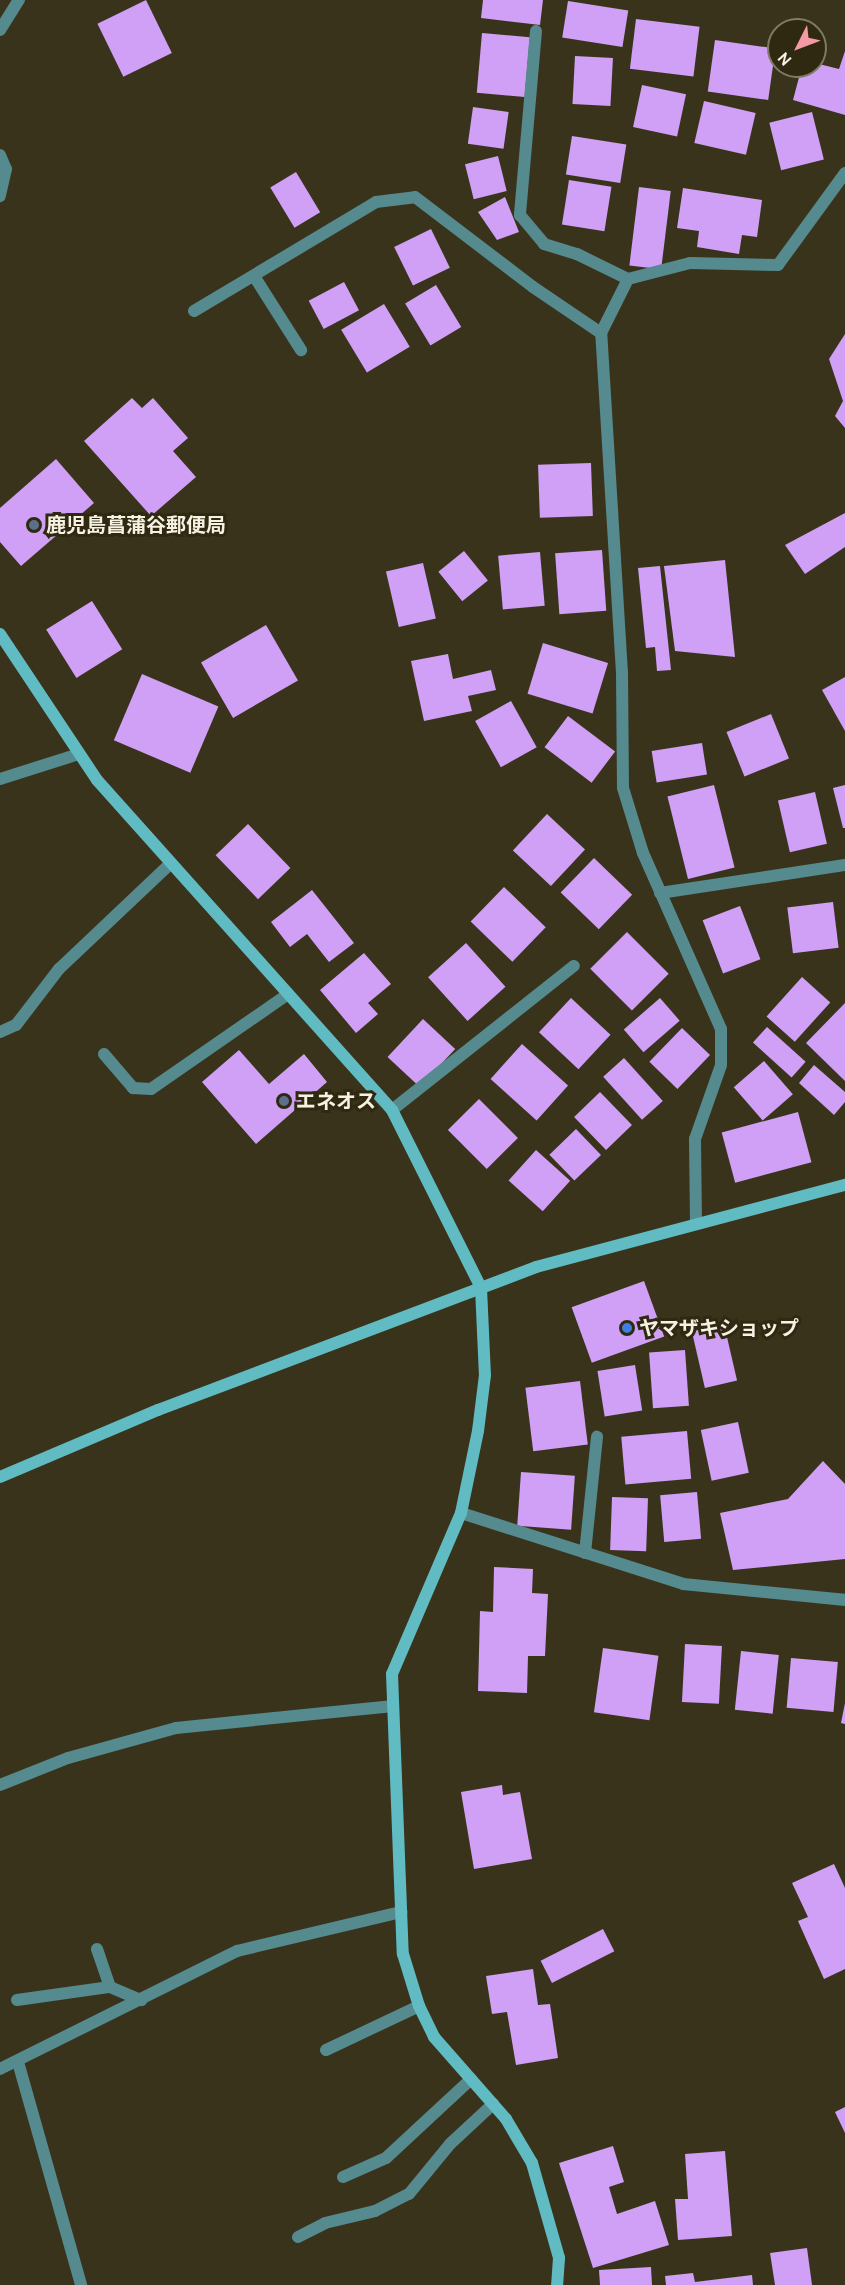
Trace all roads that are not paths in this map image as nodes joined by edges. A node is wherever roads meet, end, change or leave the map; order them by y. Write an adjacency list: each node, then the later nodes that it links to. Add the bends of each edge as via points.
1 (19, 0): 2 (street)
2 (0, 30)
3 (536, 31): 8 (street, via 520,215 544,244 577,254)
4 (0, 155): 6 (street, via 6,169)
5 (845, 173): 8 (street, via 778,265 690,264)
6 (0, 196)
7 (254, 276): 9 (street); 10 (street, via 376,202 416,197 533,288); 11 (street)
8 (628, 279): 10 (street)
9 (194, 311)
10 (601, 333): 17 (street, via 622,673 623,788)
11 (301, 350)
12 (0, 634): 13 (street)
13 (80, 754): 14 (street); 15 (street, via 97,780)
14 (0, 779)
15 (171, 863): 19 (street); 20 (street, via 59,969 16,1025)
16 (845, 865): 17 (street)
17 (660, 893): 24 (street, via 721,1029 722,1065 695,1139)
18 (574, 966): 22 (street)
19 (288, 994): 21 (street, via 151,1089 133,1088); 22 (street)
20 (0, 1032)
21 (105, 1054)
22 (392, 1110): 25 (street)
23 (845, 1185): 24 (street)
24 (696, 1222): 25 (street, via 536,1267)
25 (481, 1288): 27 (street, via 168,1406); 28 (street, via 485,1375)
26 (597, 1437): 29 (street)
27 (0, 1477)
28 (461, 1513): 29 (street); 31 (street, via 392,1674)
29 (585, 1553): 30 (street, via 683,1584)
30 (845, 1600)
31 (391, 1706): 32 (street, via 176,1728 68,1758); 33 (street)
32 (0, 1785)
33 (401, 1912): 37 (street, via 237,1951); 38 (street, via 403,1954)
34 (97, 1949): 35 (street)
35 (110, 1987): 36 (street); 37 (street)
36 (16, 2000)
37 (141, 2000): 40 (street)
38 (419, 2006): 39 (street); 42 (street, via 434,2037)
39 (326, 2050)
40 (18, 2062): 41 (street); 46 (street)
41 (0, 2069)
42 (471, 2079): 43 (street); 44 (street, via 386,2158)
43 (493, 2104): 45 (street, via 450,2144 409,2194 375,2211 325,2223); 47 (street, via 532,2163 559,2258)
44 (343, 2177)
45 (298, 2237)
46 (81, 2285)
47 (557, 2285)

